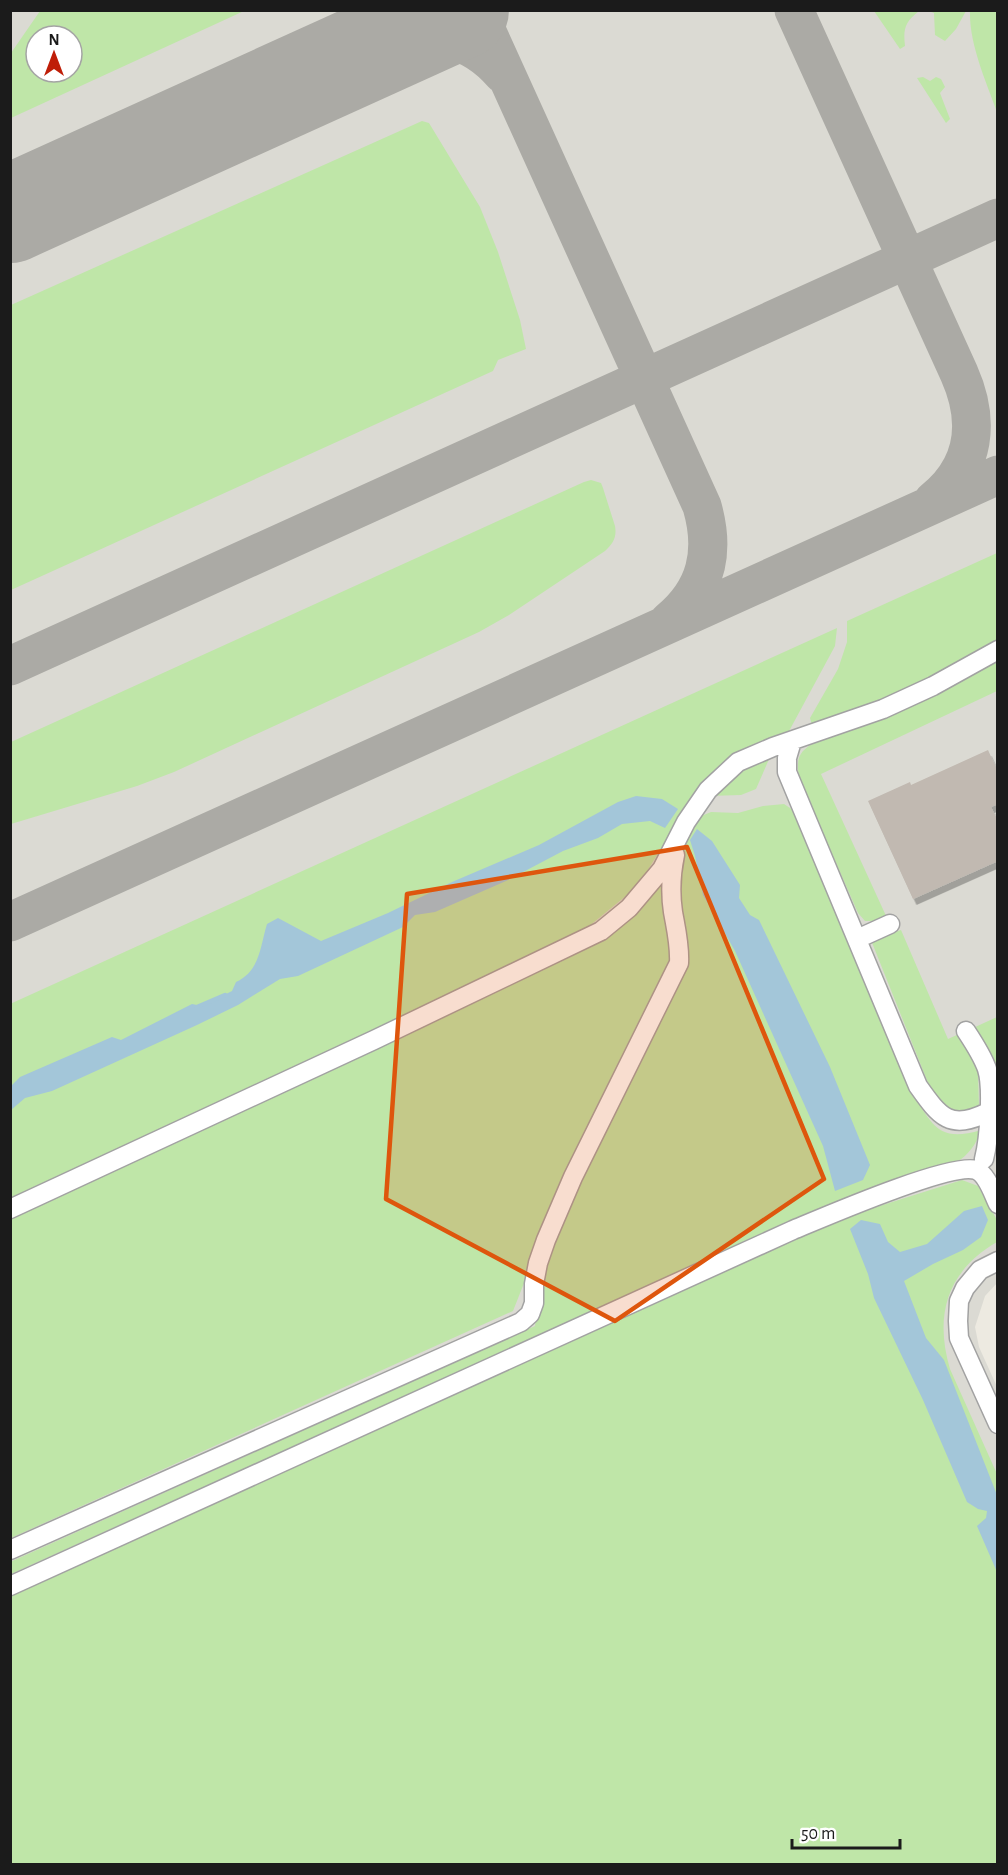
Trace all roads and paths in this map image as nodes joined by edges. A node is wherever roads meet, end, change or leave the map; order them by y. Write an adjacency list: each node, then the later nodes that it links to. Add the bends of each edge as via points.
1 (997, 651): 2 (lane, via 883,709)
2 (792, 741): 3 (lane, via 738,762 708,790); 5 (lane, via 787,772)
3 (686, 822): 10 (lane, via 662,868 629,908 601,931); 13 (lane, via 670,880 679,963 556,1215 538,1263 530,1314 521,1322)
4 (890, 924): 5 (lane)
5 (857, 939): 7 (lane, via 918,1086 934,1109 961,1122)
6 (966, 1031): 7 (lane, via 988,1072)
7 (988, 1112): 8 (lane)
8 (986, 1160): 9 (lane, via 982,1174); 14 (lane, via 910,1184 793,1230)
9 (998, 1204)
10 (10, 1209)
11 (998, 1261): 12 (lane, via 980,1270 965,1288 959,1301 958,1321 959,1338)
12 (998, 1424)
13 (10, 1550)
14 (10, 1586)

